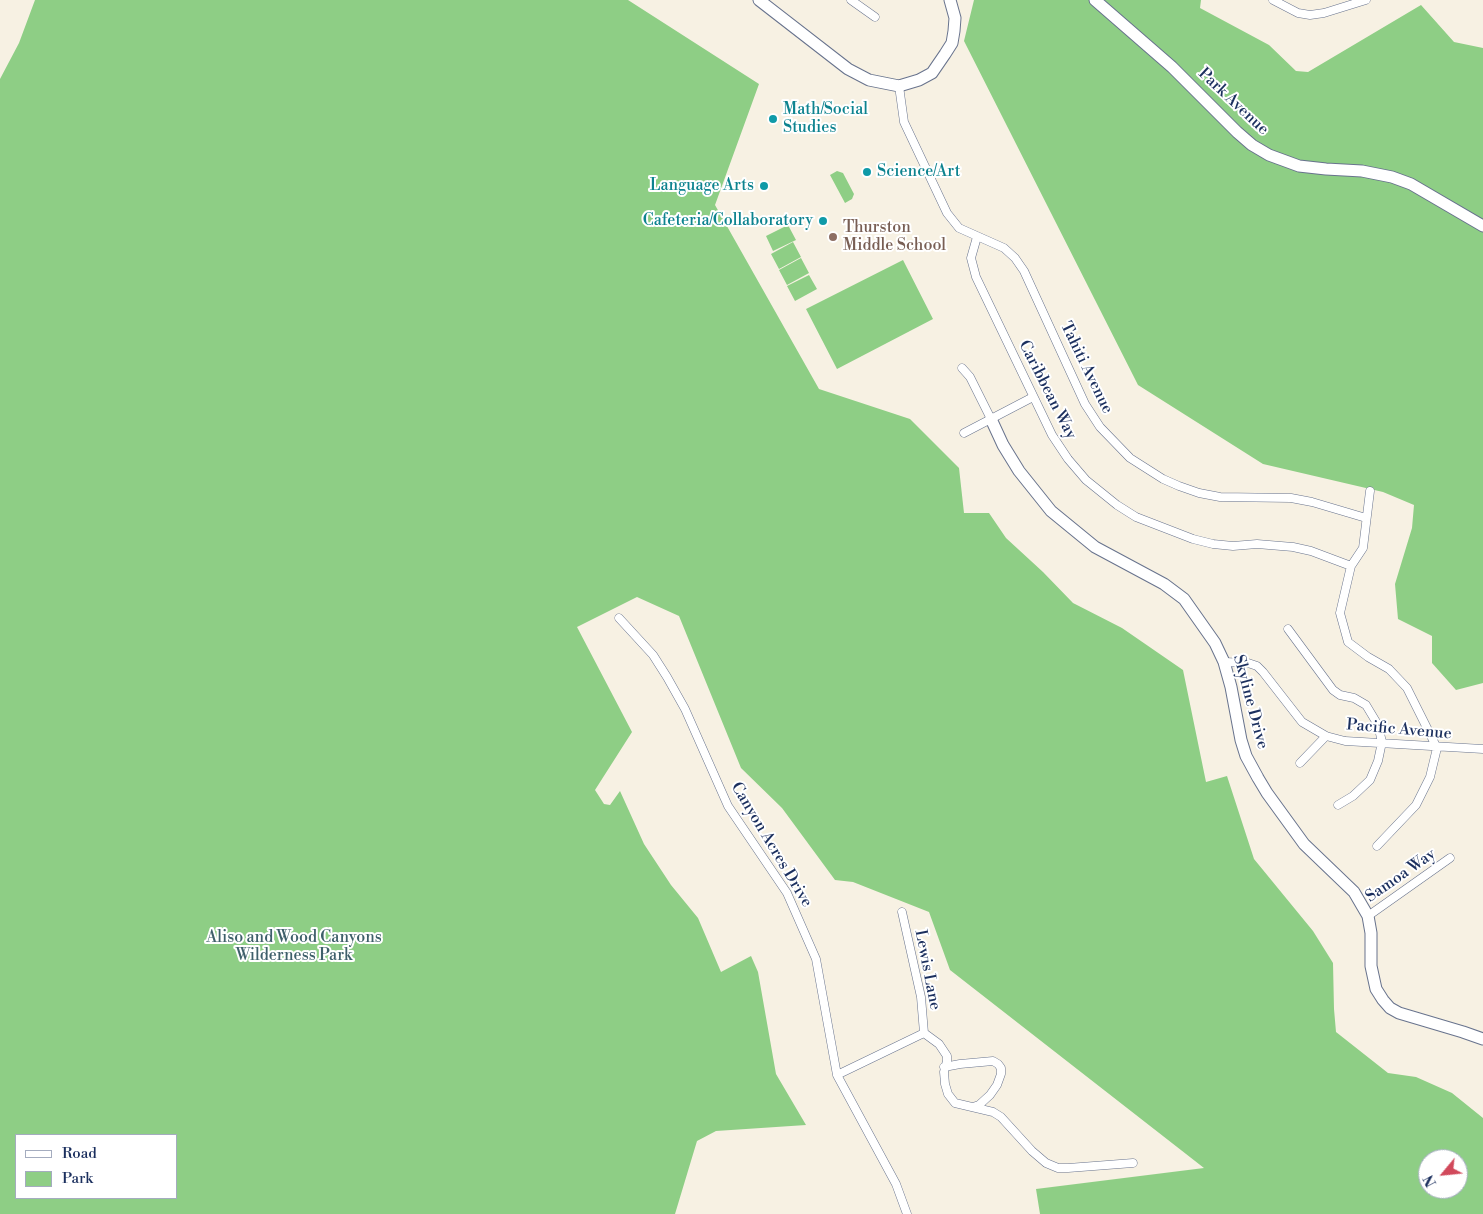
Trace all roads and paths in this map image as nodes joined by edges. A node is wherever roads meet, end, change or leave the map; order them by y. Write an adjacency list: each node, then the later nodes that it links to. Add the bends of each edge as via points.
1 (759, 0): 8 (street, via 848,69 869,80)
2 (850, 0): 7 (street)
3 (950, 0): 8 (street, via 955,18 952,42 946,54 932,73)
4 (1095, 0): 9 (street, Park Avenue, via 1172,67 1237,132 1269,155 1299,166 1392,177 1411,184)
5 (1273, 0): 6 (street, via 1298,13 1310,15)
6 (1366, 0)
7 (875, 17)
8 (899, 86): 10 (street, Tahiti Avenue, via 904,122 947,213 959,228)
9 (1483, 226)
10 (977, 237): 12 (street, Caribbean Way, via 971,258 976,277); 16 (street, Tahiti Avenue, via 1004,248 1024,271 1085,404 1100,427 1130,458 1163,479 1199,492 1220,497 1290,498)
11 (962, 368): 13 (street, Skyline Drive, via 970,377)
12 (1032, 397): 13 (street); 17 (street, Caribbean Way, via 1068,459 1086,480 1136,517 1192,540 1233,546 1292,547)
13 (991, 420): 14 (street); 20 (street, Skyline Drive, via 1019,471 1051,511 1095,547 1164,584 1184,599 1215,643)
14 (964, 433)
15 (1370, 490): 16 (street)
16 (1366, 518): 17 (street, via 1363,548)
17 (1351, 566): 23 (street, via 1340,614 1348,642 1389,669 1407,688)
18 (618, 618): 34 (street, Canyon Acres Drive, via 652,655 667,677 685,709 728,806 787,893 816,959)
19 (1288, 629): 22 (street, via 1333,690 1366,705 1378,725)
20 (1224, 662): 21 (street, Pacific Avenue, via 1257,666 1302,722); 30 (street, Skyline Drive, via 1241,740 1258,778 1304,844 1354,892)
21 (1326, 736): 22 (street, Pacific Avenue, via 1345,742); 25 (street)
22 (1382, 742): 23 (street, Pacific Avenue); 26 (street, via 1370,780 1354,796)
23 (1437, 748): 24 (street, Pacific Avenue); 27 (street, via 1430,777 1416,805)
24 (1483, 749)
25 (1300, 763)
26 (1338, 805)
27 (1377, 846)
28 (1450, 858): 30 (street, Samoa Way)
29 (902, 912): 31 (street, Lewis Lane, via 921,997)
30 (1368, 916): 32 (street, Skyline Drive, via 1376,989 1390,1008 1399,1014)
31 (924, 1033): 33 (street, via 943,1049 947,1061); 34 (street)
32 (1483, 1039)
33 (944, 1067): 35 (street, via 948,1094 955,1103); 35 (street, via 993,1061 1001,1068 997,1085 985,1100)
34 (837, 1075): 37 (street, Canyon Acres Drive, via 896,1184)
35 (973, 1108): 36 (street, via 1001,1117 1032,1151 1058,1168)
36 (1132, 1163)
37 (907, 1214)

